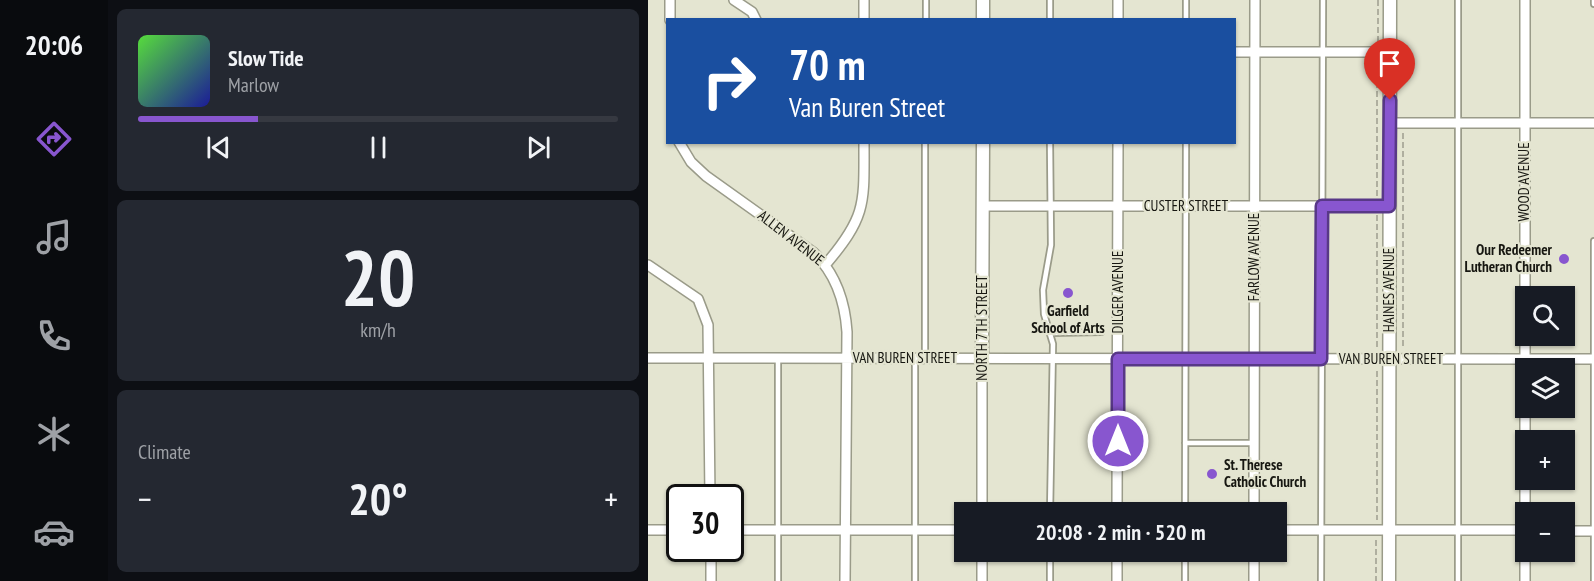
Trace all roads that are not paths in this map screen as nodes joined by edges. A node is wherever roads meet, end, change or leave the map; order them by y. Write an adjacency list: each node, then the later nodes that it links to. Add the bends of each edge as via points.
1 (670, 0): 14 (street)
2 (734, 0): 15 (street)
3 (864, 0): 16 (street)
4 (926, 0): 17 (lane)
5 (983, 0): 18 (main road)
6 (1050, 0): 19 (lane)
7 (1118, 0): 20 (street)
8 (1186, 0): 21 (lane)
9 (1255, 0): 23 (street, FARLOW AVENUE)
10 (1323, 0): 24 (lane)
11 (1390, 0): 25 (main road, HAINES AVENUE)
12 (1458, 0): 27 (lane)
13 (1525, 0): 28 (street, WOOD AVENUE)
14 (670, 18)
15 (755, 18)
16 (864, 18)
17 (926, 18)
18 (983, 18)
19 (1050, 18)
20 (1118, 18)
21 (1186, 18)
22 (1236, 52): 23 (street)
23 (1254, 52): 24 (street); 41 (street, FARLOW AVENUE)
24 (1323, 52): 25 (street); 42 (lane)
25 (1390, 52): 26 (main road, HAINES AVENUE)
26 (1390, 123): 27 (street); 43 (main road, HAINES AVENUE)
27 (1457, 123): 28 (street); 61 (lane)
28 (1524, 123): 29 (street); 55 (street, WOOD AVENUE)
29 (1594, 123)
30 (680, 144): 45 (street, ALLEN AVENUE, via 706,176)
31 (864, 144): 45 (street, via 862,209 849,235)
32 (925, 144): 53 (lane)
33 (983, 144): 37 (main road, NORTH 7TH STREET)
34 (1050, 144): 38 (lane)
35 (1118, 144): 39 (street, DILGER AVENUE)
36 (1186, 144): 40 (lane)
37 (983, 206): 38 (street, CUSTER STREET); 54 (main road, NORTH 7TH STREET)
38 (1050, 206): 39 (street, CUSTER STREET); 48 (lane, via 1051,246 1042,290 1044,314)
39 (1118, 206): 40 (street, CUSTER STREET); 57 (street, DILGER AVENUE)
40 (1185, 206): 41 (street, CUSTER STREET); 58 (lane)
41 (1255, 206): 42 (street, CUSTER STREET); 59 (street, FARLOW AVENUE)
42 (1322, 206): 43 (street, CUSTER STREET); 60 (lane)
43 (1389, 206): 65 (main road, HAINES AVENUE)
44 (1594, 241): 64 (lane)
45 (826, 264): 52 (street, ALLEN AVENUE, via 846,315)
46 (648, 265): 49 (street, via 698,299 708,326)
47 (1101, 332): 48 (lane)
48 (1052, 333): 56 (lane)
49 (710, 357): 50 (street, VAN BUREN STREET); 51 (street, VAN BUREN STREET); 69 (street)
50 (648, 358)
51 (778, 358): 52 (street, VAN BUREN STREET); 79 (lane)
52 (846, 358): 53 (street, VAN BUREN STREET); 80 (street, ALLEN AVENUE)
53 (920, 358): 54 (street, VAN BUREN STREET); 81 (lane)
54 (982, 358): 56 (street, VAN BUREN STREET); 70 (street, NORTH 7TH STREET)
55 (1525, 358)
56 (1053, 359): 57 (street, VAN BUREN STREET); 71 (lane)
57 (1118, 359): 58 (street, VAN BUREN STREET); 72 (street, DILGER AVENUE)
58 (1186, 359): 59 (street, VAN BUREN STREET); 67 (lane)
59 (1254, 359): 60 (street, VAN BUREN STREET); 68 (street, FARLOW AVENUE)
60 (1321, 359): 65 (street, VAN BUREN STREET); 84 (lane)
61 (1457, 359): 62 (street, VAN BUREN STREET); 65 (street, VAN BUREN STREET); 86 (lane)
62 (1515, 359)
63 (1575, 359): 64 (street, VAN BUREN STREET)
64 (1594, 359): 89 (lane)
65 (1389, 360): 85 (main road, HAINES AVENUE)
66 (1525, 418): 75 (street, WOOD AVENUE)
67 (1185, 444): 68 (lane); 73 (lane)
68 (1254, 444): 74 (street, FARLOW AVENUE)
69 (710, 484)
70 (982, 502)
71 (1050, 502)
72 (1117, 502)
73 (1185, 502)
74 (1254, 502)
75 (1525, 502)
76 (648, 530): 77 (street)
77 (666, 530)
78 (744, 530): 79 (street)
79 (779, 530): 80 (street); 98 (lane)
80 (845, 530): 81 (street); 99 (street, ALLEN AVENUE)
81 (915, 530): 82 (street); 100 (lane)
82 (954, 530)
83 (1287, 530): 84 (street)
84 (1321, 530): 85 (street); 106 (lane)
85 (1389, 530): 86 (street); 107 (main road, HAINES AVENUE)
86 (1458, 530): 87 (street); 108 (lane)
87 (1515, 530)
88 (1575, 531): 89 (street)
89 (1594, 531): 110 (lane)
90 (711, 562): 97 (street)
91 (982, 562): 101 (street)
92 (1050, 562): 102 (lane)
93 (1117, 562): 103 (street)
94 (1185, 562): 104 (lane)
95 (1254, 562): 105 (street)
96 (1525, 562): 109 (street, WOOD AVENUE)
97 (711, 581)
98 (778, 581)
99 (845, 581)
100 (915, 581)
101 (982, 581)
102 (1050, 581)
103 (1117, 581)
104 (1185, 581)
105 (1254, 581)
106 (1321, 581)
107 (1389, 581)
108 (1458, 581)
109 (1525, 581)
110 (1594, 581)

